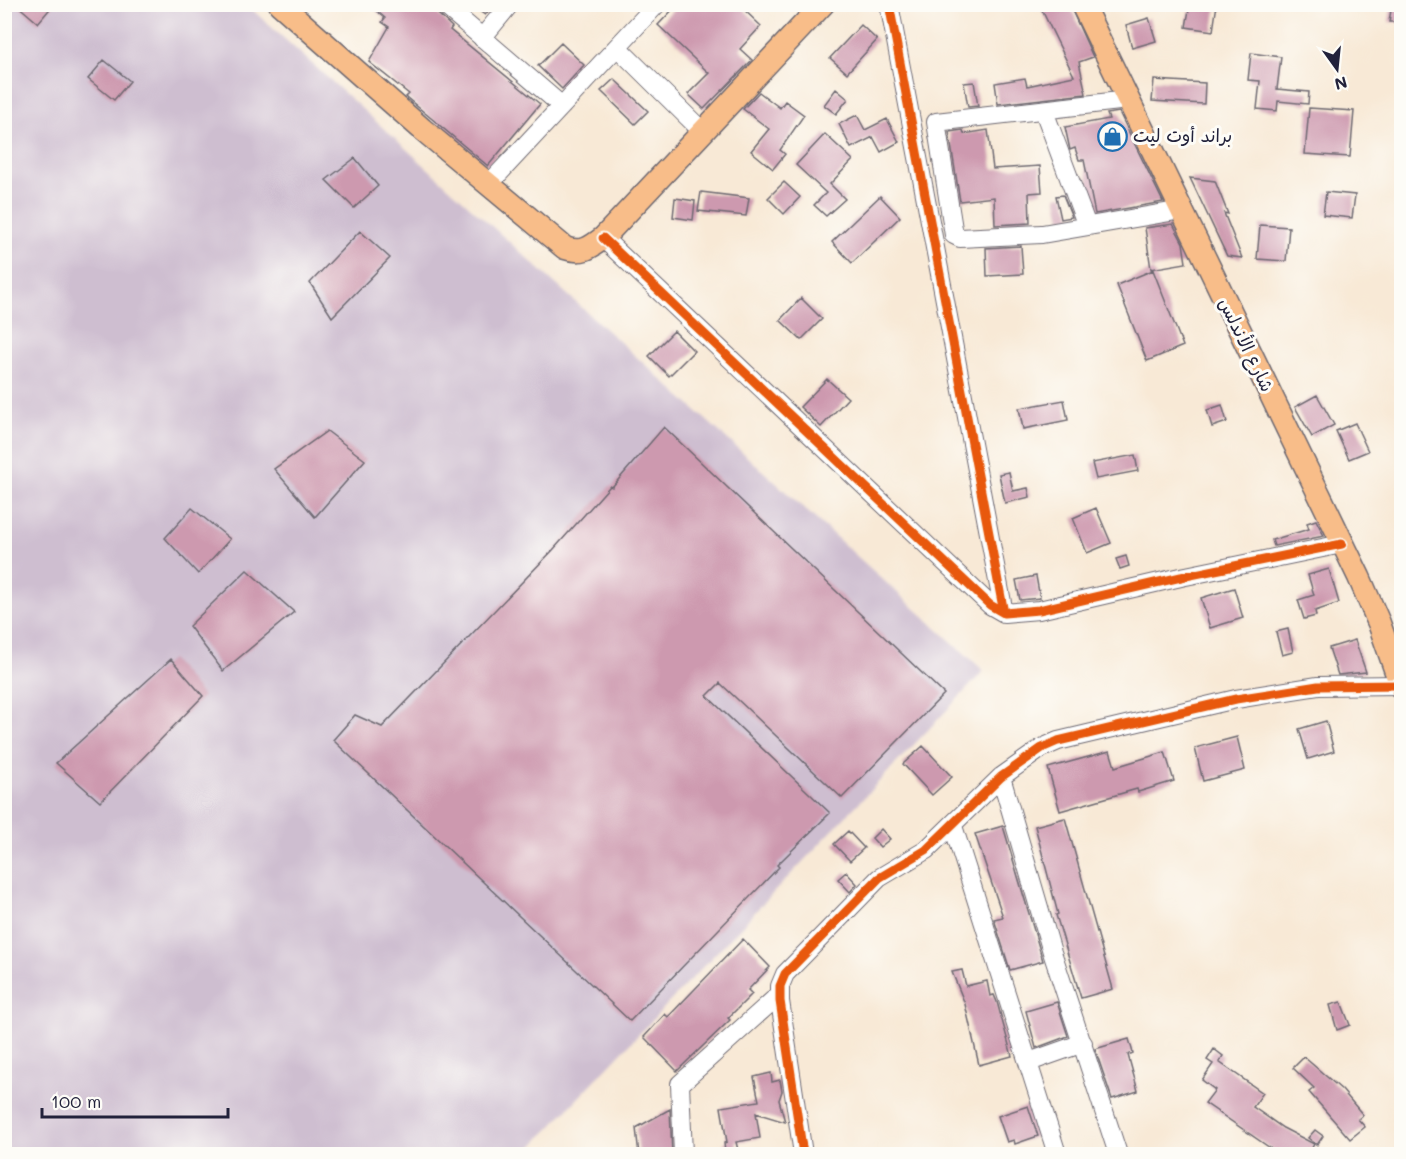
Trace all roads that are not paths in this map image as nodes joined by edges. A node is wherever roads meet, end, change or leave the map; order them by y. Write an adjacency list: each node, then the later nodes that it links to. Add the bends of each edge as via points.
1 (443, 4): 8 (street)
2 (510, 4): 8 (street)
3 (657, 4): 9 (street)
4 (823, 4): 13 (main road)
5 (889, 4): 19 (street)
6 (1082, 4): 10 (main road, شارع الأندلس)
7 (292, 9): 14 (main road)
8 (482, 38): 11 (street)
9 (617, 47): 11 (street); 13 (street)
10 (1128, 100): 12 (street); 15 (main road, شارع الأندلس)
11 (562, 106): 14 (street)
12 (1044, 111): 16 (street); 16 (street, via 934,123 954,234 960,238 1042,234)
13 (703, 132): 17 (main road)
14 (489, 184): 17 (main road, via 565,248 589,249)
15 (1182, 210): 16 (street); 18 (main road, شارع الأندلس)
16 (1087, 226)
17 (603, 237): 19 (street, via 990,605)
18 (1342, 544): 19 (street, via 1039,610); 20 (main road, شارع الأندلس, via 1379,623)
19 (1004, 613)
20 (1401, 687): 21 (street, via 1318,686 1236,699 1058,741)
21 (1001, 777): 22 (street); 24 (street)
22 (953, 826): 23 (street, via 912,861 889,871 872,886 786,974); 25 (street)
23 (780, 994): 26 (street, via 680,1084); 27 (street)
24 (1083, 1043): 25 (street); 29 (street)
25 (1029, 1062): 28 (street)
26 (683, 1155)
27 (803, 1155)
28 (1057, 1155)
29 (1118, 1155)

